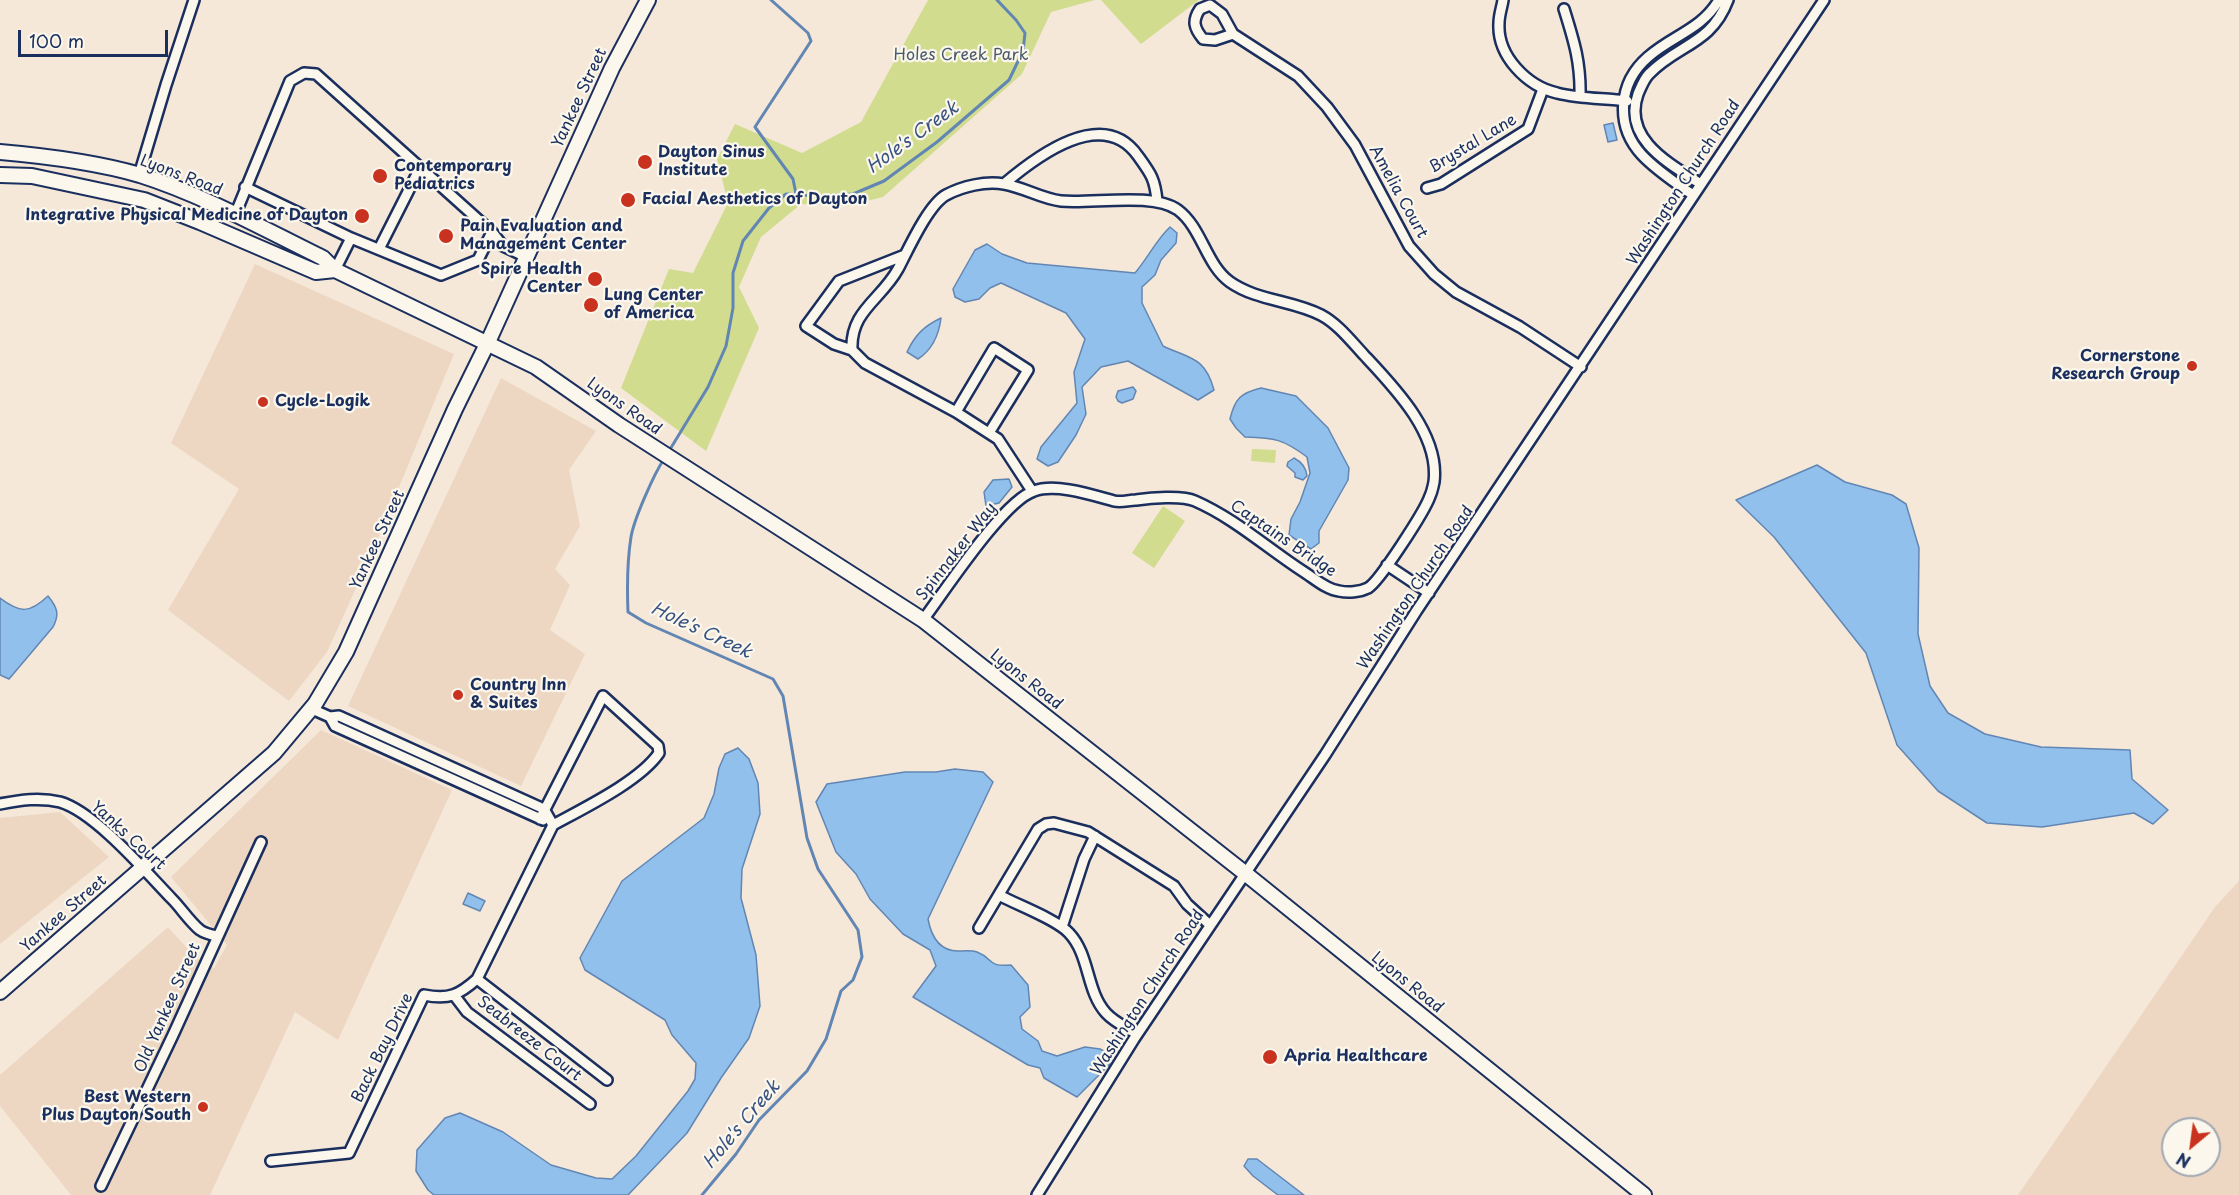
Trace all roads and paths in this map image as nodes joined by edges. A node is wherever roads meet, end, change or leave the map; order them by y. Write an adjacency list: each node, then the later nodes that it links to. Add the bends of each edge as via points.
1 (194, 0): 16 (street)
2 (648, 0): 28 (main road, Yankee Street, via 616,60)
3 (1503, 0): 9 (street, via 1498,25 1505,53 1520,73)
4 (1719, 0): 11 (street, via 1699,24 1647,58 1626,87)
5 (1728, 0): 12 (street, via 1711,30 1647,75)
6 (1824, 0): 18 (street, Washington Church Road)
7 (1564, 9): 10 (street, via 1581,70)
8 (1233, 34): 8 (street, Amelia Court, via 1222,14 1210,5 1200,9 1194,18 1195,29 1203,39); 32 (street, Amelia Court, via 1298,76 1327,107 1355,145 1409,246 1434,274 1456,292)
9 (1543, 89): 10 (street); 20 (street, Brystal Lane, via 1528,129 1441,184)
10 (1580, 97): 11 (street)
11 (1623, 100): 12 (street); 21 (street, via 1626,128 1633,143 1643,156)
12 (1636, 102): 18 (street, via 1641,136 1665,161)
13 (0, 152): 16 (main road, Lyons Road)
14 (420, 168): 19 (street, via 316,74 304,72 290,81); 24 (street); 26 (street)
15 (0, 175): 29 (main road, Lyons Road, via 32,176 144,200 316,272)
16 (139, 175): 23 (main road, Lyons Road)
17 (1004, 184): 22 (street, Captains Bridge, via 1059,201); 22 (street, via 1056,145 1080,138 1115,136 1129,143 1155,181); 27 (street, Captains Bridge, via 972,185 943,197)
18 (1701, 184): 21 (street, Washington Church Road)
19 (245, 187): 23 (street); 25 (street)
20 (1427, 188)
21 (1693, 195): 32 (street, Washington Church Road)
22 (1157, 201): 36 (street, Captains Bridge, via 1178,210 1218,271 1232,284 1322,315 1343,331 1406,400 1427,441 1434,479 1430,498)
23 (235, 215): 29 (main road, Lyons Road, via 323,258)
24 (492, 232): 26 (street, via 478,260 441,275); 28 (street, via 503,246)
25 (351, 238): 26 (street); 29 (street)
26 (379, 249)
27 (905, 255): 31 (street, Captains Bridge, via 892,278 857,319 851,337); 31 (street, via 839,281 806,326 834,344)
28 (526, 257): 30 (main road, Yankee Street)
29 (335, 270): 30 (main road, Lyons Road)
30 (488, 342): 38 (main road, Lyons Road, via 536,367 618,425); 39 (main road, Yankee Street, via 346,652)
31 (852, 350): 33 (street, via 865,363)
32 (1581, 367): 37 (street, Washington Church Road)
33 (956, 412): 34 (street); 34 (street, via 994,348 1028,370)
34 (988, 433): 35 (street, via 998,439)
35 (1032, 491): 36 (street, Captains Bridge, via 1070,490 1119,503 1190,498 1233,521 1335,591 1354,592 1371,587); 38 (street, Spinnaker Way, via 1001,515)
36 (1388, 565): 37 (street)
37 (1429, 593): 49 (street, Washington Church Road)
38 (923, 620): 49 (main road, Lyons Road)
39 (312, 709): 40 (street); 48 (main road, Yankee Street, via 274,753)
40 (330, 717): 41 (street, via 339,716); 42 (street, via 335,726)
41 (439, 762): 42 (street); 44 (street)
42 (436, 771): 44 (street)
43 (0, 804): 48 (street, Yanks Court, via 44,799 62,802 93,821)
44 (542, 814): 45 (street); 45 (street, via 603,696 658,746 659,753 607,795)
45 (554, 825): 55 (street)
46 (1095, 836): 50 (street, via 1074,827 1046,824 1038,829); 51 (street, via 1174,886); 52 (street)
47 (261, 842): 54 (street, Old Yankee Street)
48 (142, 868): 54 (street, Yanks Court, via 200,930); 56 (main road, Yankee Street)
49 (1246, 874): 51 (street, Washington Church Road); 64 (main road, Lyons Road)
50 (999, 895): 52 (street); 53 (street)
51 (1210, 925): 58 (street, Washington Church Road)
52 (1062, 927): 58 (street, via 1070,933 1087,965 1095,996 1106,1013)
53 (979, 928)
54 (217, 936): 62 (street, Old Yankee Street)
55 (477, 979): 57 (street); 59 (street, Seabreeze Court)
56 (0, 992)
57 (454, 995): 60 (street, Seabreeze Court, via 467,1012); 61 (street, Back Bay Drive, via 424,995 349,1153)
58 (1137, 1034): 63 (street, Washington Church Road)
59 (607, 1080)
60 (590, 1104)
61 (271, 1161)
62 (100, 1186)
63 (1037, 1195)
64 (1644, 1195)

